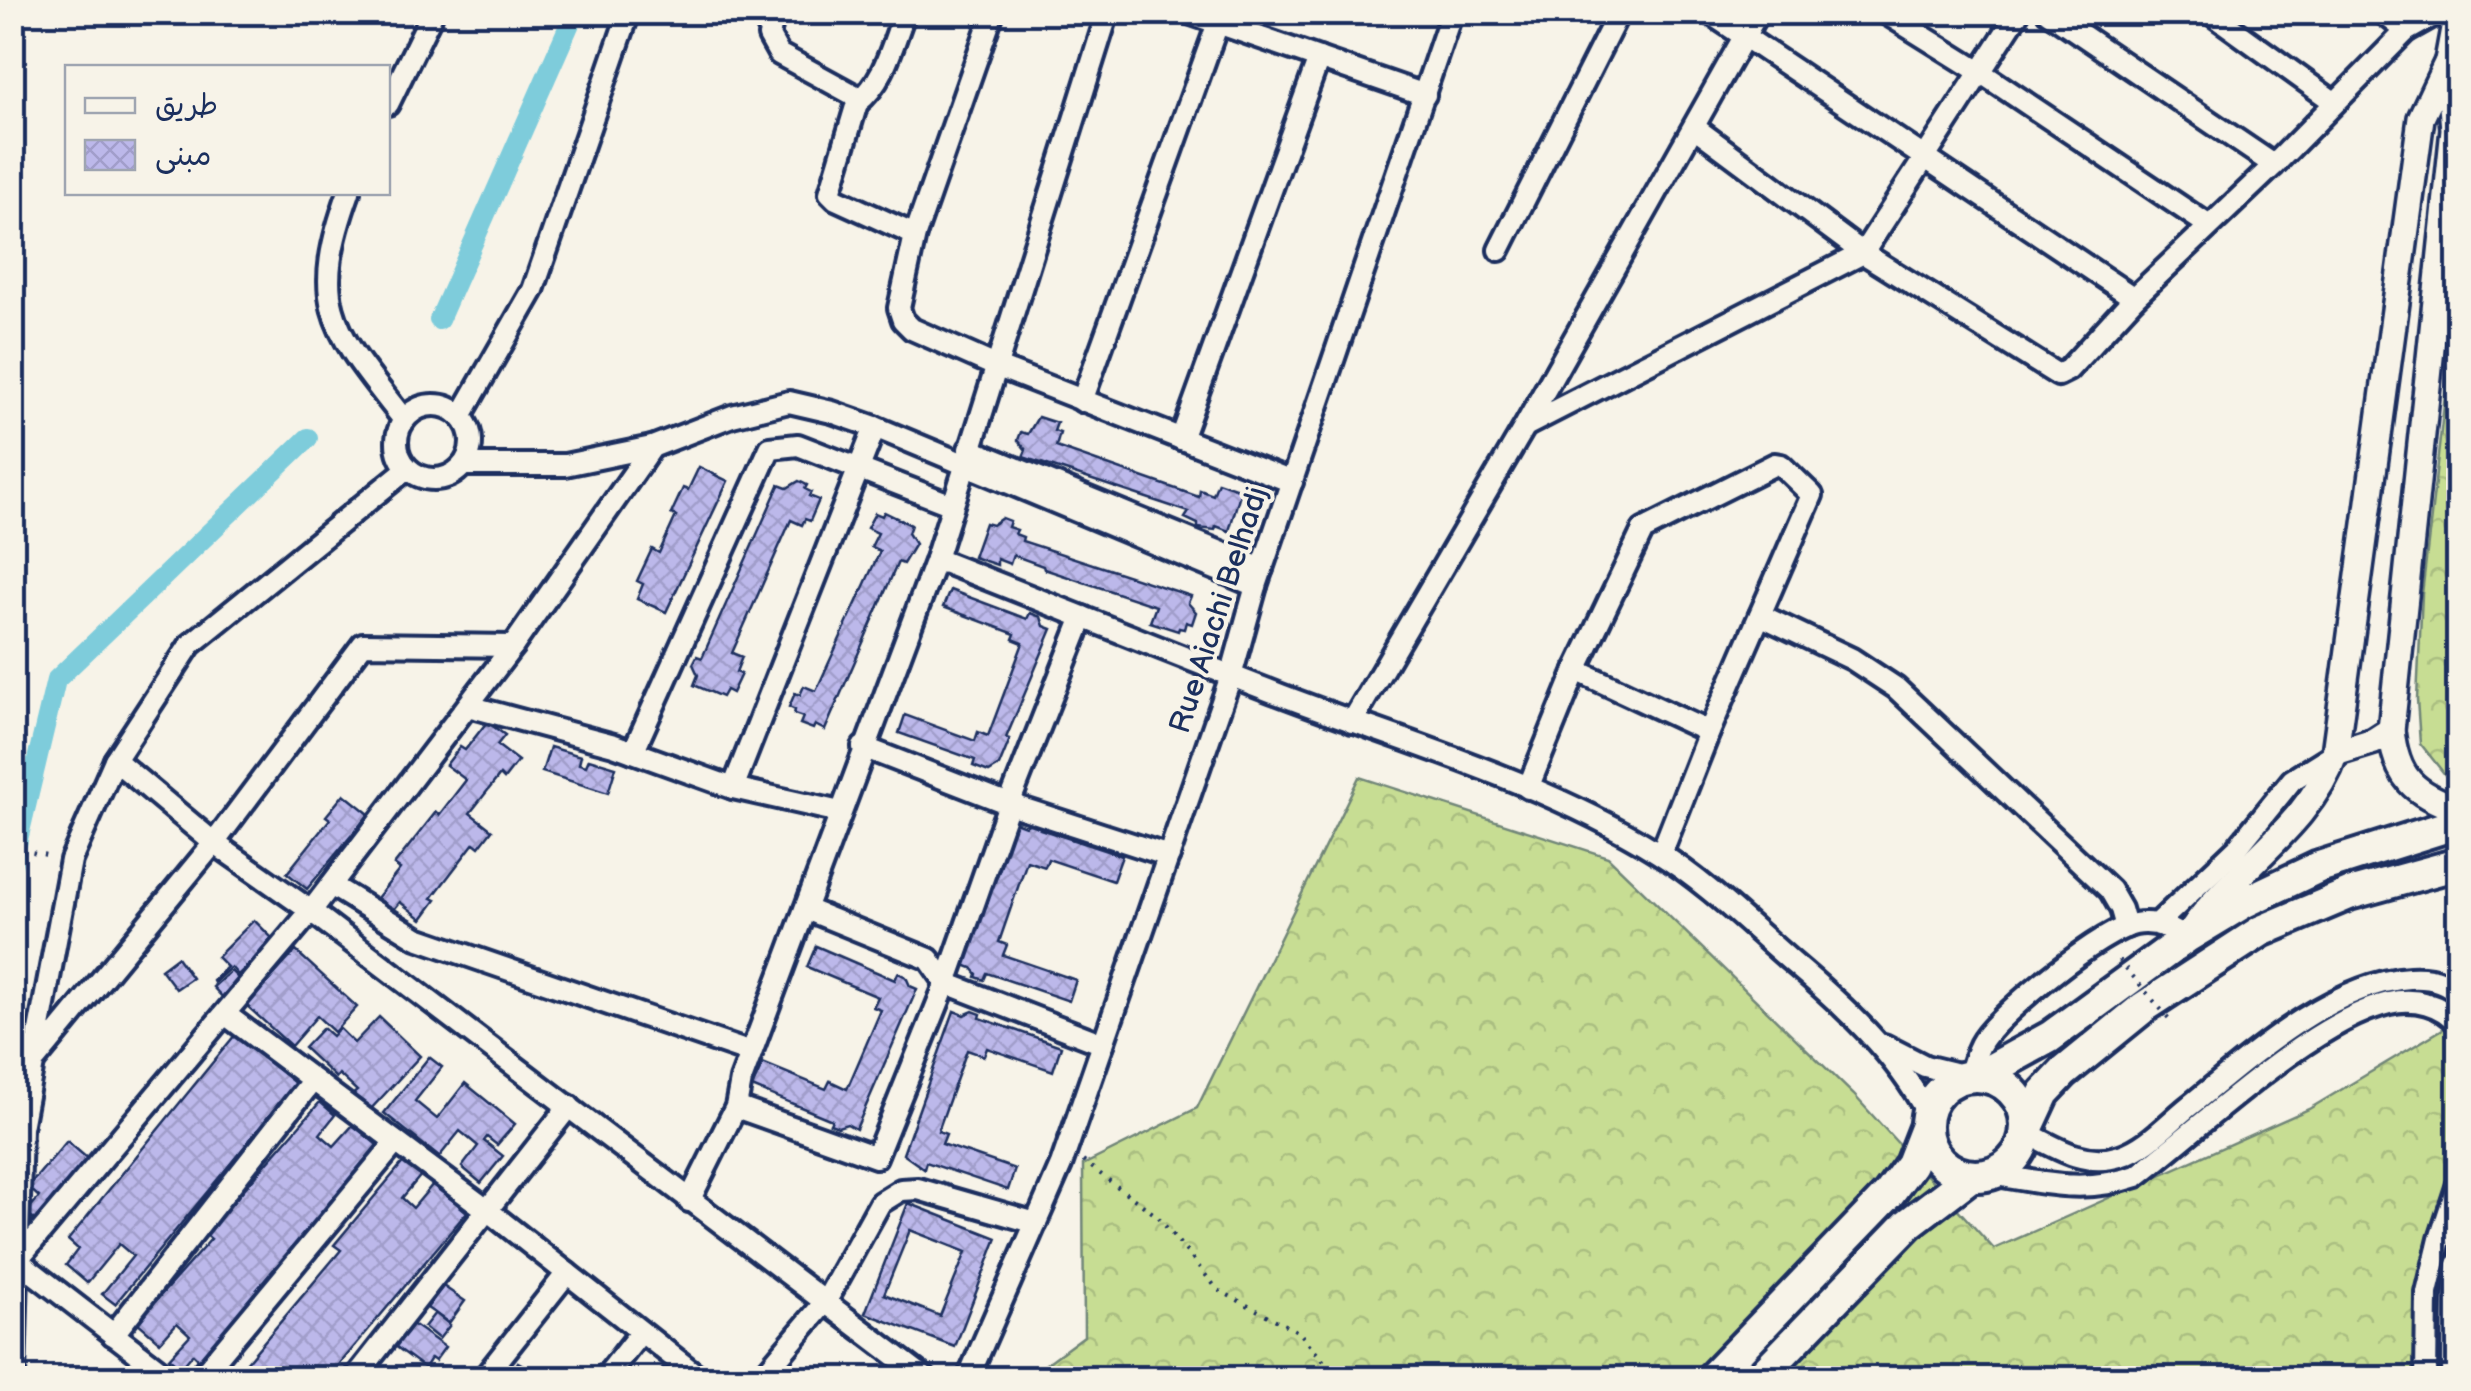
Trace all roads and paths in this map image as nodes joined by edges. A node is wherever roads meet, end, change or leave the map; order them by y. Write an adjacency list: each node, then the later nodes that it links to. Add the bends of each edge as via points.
1 (433, 12): 26 (street)
2 (629, 12): 40 (street, via 532,290)
3 (774, 12): 28 (street, via 769,36 778,54 854,94)
4 (905, 12): 28 (street, via 876,84)
5 (993, 12): 34 (street)
6 (1108, 12): 38 (street)
7 (1186, 12): 19 (street)
8 (1452, 12): 25 (street, Rue Aiachi Belhadj)
9 (1619, 12): 35 (street)
10 (1708, 12): 21 (street)
11 (1758, 12): 21 (street)
12 (1884, 12): 24 (street)
13 (2019, 12): 24 (street)
14 (2048, 12): 31 (street)
15 (2209, 12): 27 (street)
16 (2382, 12): 20 (street)
17 (2440, 12): 20 (street)
18 (2457, 12): 23 (main road)
19 (1218, 23): 22 (street); 39 (street)
20 (2406, 31): 27 (street)
21 (1744, 37): 29 (street); 30 (street)
22 (1319, 58): 25 (street); 44 (street)
23 (2448, 61): 61 (main road, via 2454,129); 65 (main road, via 2421,118)
24 (1980, 72): 30 (street); 33 (street)
25 (1424, 95): 50 (street, Rue Aiachi Belhadj)
26 (390, 100)
27 (2334, 102): 31 (street)
28 (856, 103): 34 (street, via 830,193)
29 (1694, 127): 36 (street); 42 (street)
30 (1924, 159): 36 (street); 37 (street)
31 (2274, 165): 33 (street)
32 (348, 195): 41 (street, via 331,252 332,308 343,342)
33 (2208, 225): 37 (street)
34 (914, 235): 38 (street, via 899,308 903,320)
35 (1499, 250)
36 (1863, 253): 37 (street, via 2058,374); 42 (street)
37 (2134, 298)
38 (998, 367): 39 (street); 46 (street)
39 (1082, 401): 44 (street)
40 (461, 416): 41 (street, via 432,404); 47 (street, via 472,445)
41 (404, 420): 48 (street, via 397,450)
42 (1525, 426): 60 (street)
43 (875, 428): 45 (street, via 789,402); 46 (street); 49 (street)
44 (1181, 439): 50 (street)
45 (652, 447): 47 (street, via 564,465); 56 (street)
46 (966, 458): 51 (street); 53 (street)
47 (464, 465): 48 (street, via 436,480)
48 (407, 469): 66 (street, via 190,644)
49 (859, 469): 51 (street); 64 (street, via 798,446 770,448); 67 (street)
50 (1292, 482): 53 (street, Rue Aiachi Belhadj)
51 (952, 505): 52 (street)
52 (936, 559): 55 (street); 63 (street)
53 (1259, 578): 58 (street, Rue Aiachi Belhadj)
54 (1760, 616): 57 (street, via 1812,495 1774,464 1643,530); 62 (street); 83 (street, via 1852,659 1896,688 2110,890)
55 (1082, 617): 58 (street); 69 (street)
56 (513, 646): 59 (street); 73 (street, via 363,644)
57 (1576, 670): 62 (street); 68 (street)
58 (1231, 676): 60 (street); 77 (street, Rue Aiachi Belhadj)
59 (468, 706): 64 (street); 79 (street)
60 (1352, 722): 68 (street)
61 (2391, 730): 65 (main road); 70 (main road, via 2408,781)
62 (1709, 732): 76 (street)
63 (863, 748): 69 (street); 71 (street)
64 (633, 752): 67 (street)
65 (2335, 752): 82 (street, via 2292,780 2237,848); 84 (main road, via 2322,785 2298,817)
66 (115, 760): 73 (street); 94 (street, via 70,860)
67 (733, 788): 71 (street)
68 (1528, 788): 76 (street)
69 (1009, 804): 77 (street); 86 (street)
70 (2458, 810)
71 (840, 812): 81 (street)
72 (2458, 823): 84 (highway, via 2320,868)
73 (214, 843): 80 (street); 94 (street)
74 (12, 848): 75 (path)
75 (42, 854)
76 (1660, 854): 91 (street, via 1800,968)
77 (1168, 856): 92 (street, Rue Aiachi Belhadj)
78 (2458, 864): 100 (highway, via 2349,894 2261,931 2144,1008 2064,1072 2044,1093)
79 (331, 885): 80 (street); 93 (street, via 417,938)
80 (311, 910): 88 (street); 97 (street)
81 (806, 910): 86 (street, via 929,958); 93 (street)
82 (2157, 924): 83 (street); 84 (street)
83 (2126, 926): 95 (street, via 2016,1004 1984,1038)
84 (2186, 938): 95 (highway, via 2050,1037)
85 (2120, 960): 89 (path, bridge)
86 (946, 983): 92 (street); 98 (street, via 876,1157)
87 (2458, 994): 100 (street, via 2428,977 2389,980 2342,998 2121,1156 2077,1157)
88 (225, 1014): 96 (street); 108 (street)
89 (2172, 1021)
90 (2458, 1024): 103 (street, via 2432,1005 2410,1000 2357,1014 2268,1072 2137,1176 2116,1183 2090,1188)
91 (1873, 1039): 95 (street, via 1924,1066); 99 (street, via 1911,1084)
92 (1104, 1044): 102 (street, Rue Aiachi Belhadj)
93 (751, 1054): 98 (street)
94 (33, 1062): 108 (street, via 21,1128)
95 (1972, 1076): 99 (highway, via 1941,1089); 100 (highway, via 2006,1084 2016,1094)
96 (313, 1080): 101 (street); 113 (street)
97 (570, 1106): 105 (street); 106 (street)
98 (736, 1107): 105 (street)
99 (1926, 1120): 103 (highway, via 1934,1155 1944,1166); 125 (highway, via 1910,1164 1888,1195)
100 (2026, 1132): 103 (highway, via 2015,1158)
101 (396, 1142): 106 (street); 116 (street)
102 (1067, 1149): 107 (street, Rue Aiachi Belhadj); 124 (path, via 1157,1216 1218,1290 1299,1332)
103 (1981, 1175): 126 (highway, via 1908,1224)
104 (2458, 1184): 127 (street, via 2429,1282)
105 (690, 1202): 111 (street)
106 (488, 1210): 110 (street); 117 (street)
107 (1036, 1223): 111 (street, via 918,1189 901,1190 880,1203); 123 (street, Rue Aiachi Belhadj)
108 (17, 1260): 113 (street); 114 (street)
109 (2458, 1264): 128 (street)
110 (567, 1273): 112 (street); 118 (street)
111 (826, 1301): 121 (street); 122 (street)
112 (641, 1332): 119 (street); 120 (street)
113 (113, 1335): 115 (street)
114 (14, 1378)
115 (170, 1378)
116 (200, 1378)
117 (356, 1378)
118 (484, 1378)
119 (604, 1378)
120 (700, 1378)
121 (761, 1378)
122 (925, 1378)
123 (968, 1378)
124 (1338, 1378)
125 (1712, 1378)
126 (1759, 1378)
127 (2426, 1378)
128 (2453, 1378)

